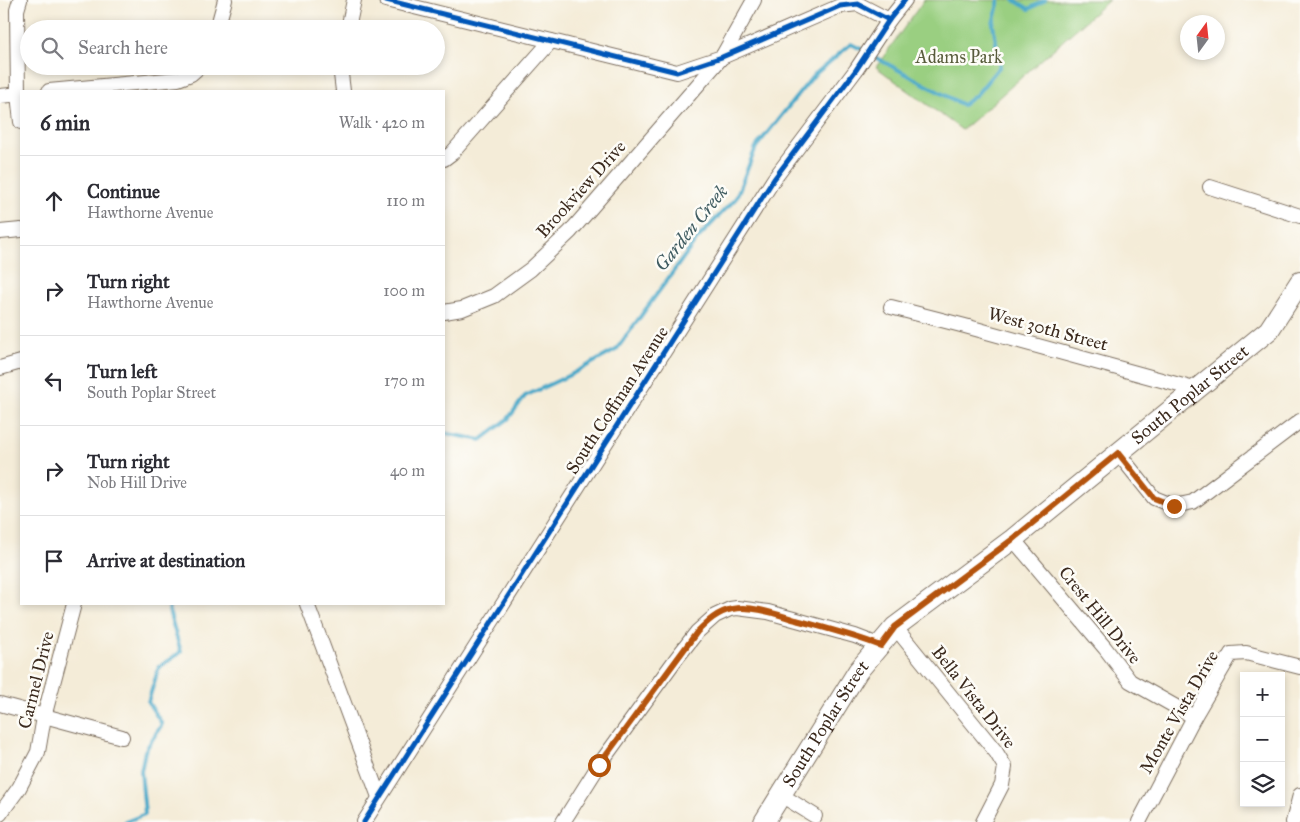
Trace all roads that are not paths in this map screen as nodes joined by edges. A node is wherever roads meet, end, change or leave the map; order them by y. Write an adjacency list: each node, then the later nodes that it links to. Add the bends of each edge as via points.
1 (20, 0): 16 (street, via 17,10)
2 (225, 0): 7 (street)
3 (354, 0): 8 (street)
4 (386, 0): 10 (street)
5 (754, 0): 11 (street, Brookview Drive)
6 (905, 0): 9 (street, South Coffman Avenue)
7 (220, 20)
8 (350, 20)
9 (889, 20): 11 (street, via 858,4 840,6); 43 (street, South Coffman Avenue, via 856,70 774,179)
10 (551, 41): 11 (street, via 677,72); 18 (street)
11 (722, 56): 25 (street, Brookview Drive, via 570,232 531,269 494,296 462,310)
12 (188, 75): 14 (street, via 178,79)
13 (341, 75): 15 (street)
14 (60, 90)
15 (342, 90)
16 (20, 94): 17 (street)
17 (0, 96)
18 (445, 157)
19 (1210, 188): 20 (street)
20 (1300, 216)
21 (20, 230): 22 (street)
22 (0, 232)
23 (1300, 282): 28 (main road, South Poplar Street, via 1269,330)
24 (891, 307): 28 (street, West 30th Street)
25 (445, 312)
26 (20, 362): 27 (street)
27 (0, 368)
28 (1194, 389): 30 (main road, South Poplar Street)
29 (1300, 421): 30 (street, via 1193,502 1174,506 1154,498)
30 (1118, 453): 31 (main road, South Poplar Street)
31 (1013, 539): 34 (main road, South Poplar Street); 39 (street, Crest Hill Drive, via 1130,682)
32 (74, 605): 38 (street, Carmel Drive)
33 (307, 605): 43 (street)
34 (895, 627): 35 (main road, South Poplar Street); 49 (street, Bella Vista Drive, via 996,752 1005,768 1002,785)
35 (881, 646): 41 (main road, South Poplar Street, via 858,671); 47 (street, via 768,612 737,608 715,616 676,658 599,765)
36 (1300, 667): 39 (street, Monte Vista Drive, via 1246,653 1231,654)
37 (0, 704): 38 (street)
38 (44, 716): 40 (street); 44 (street, Carmel Drive, via 38,752 19,788)
39 (1194, 717): 50 (street, Monte Vista Drive)
40 (122, 737)
41 (782, 795): 45 (street, South Poplar Street); 48 (main road, South Poplar Street)
42 (1300, 795): 51 (street)
43 (379, 797): 46 (street, South Coffman Avenue)
44 (0, 814)
45 (815, 816)
46 (364, 822)
47 (563, 822)
48 (764, 822)
49 (983, 822)
50 (1139, 822)
51 (1293, 822)

